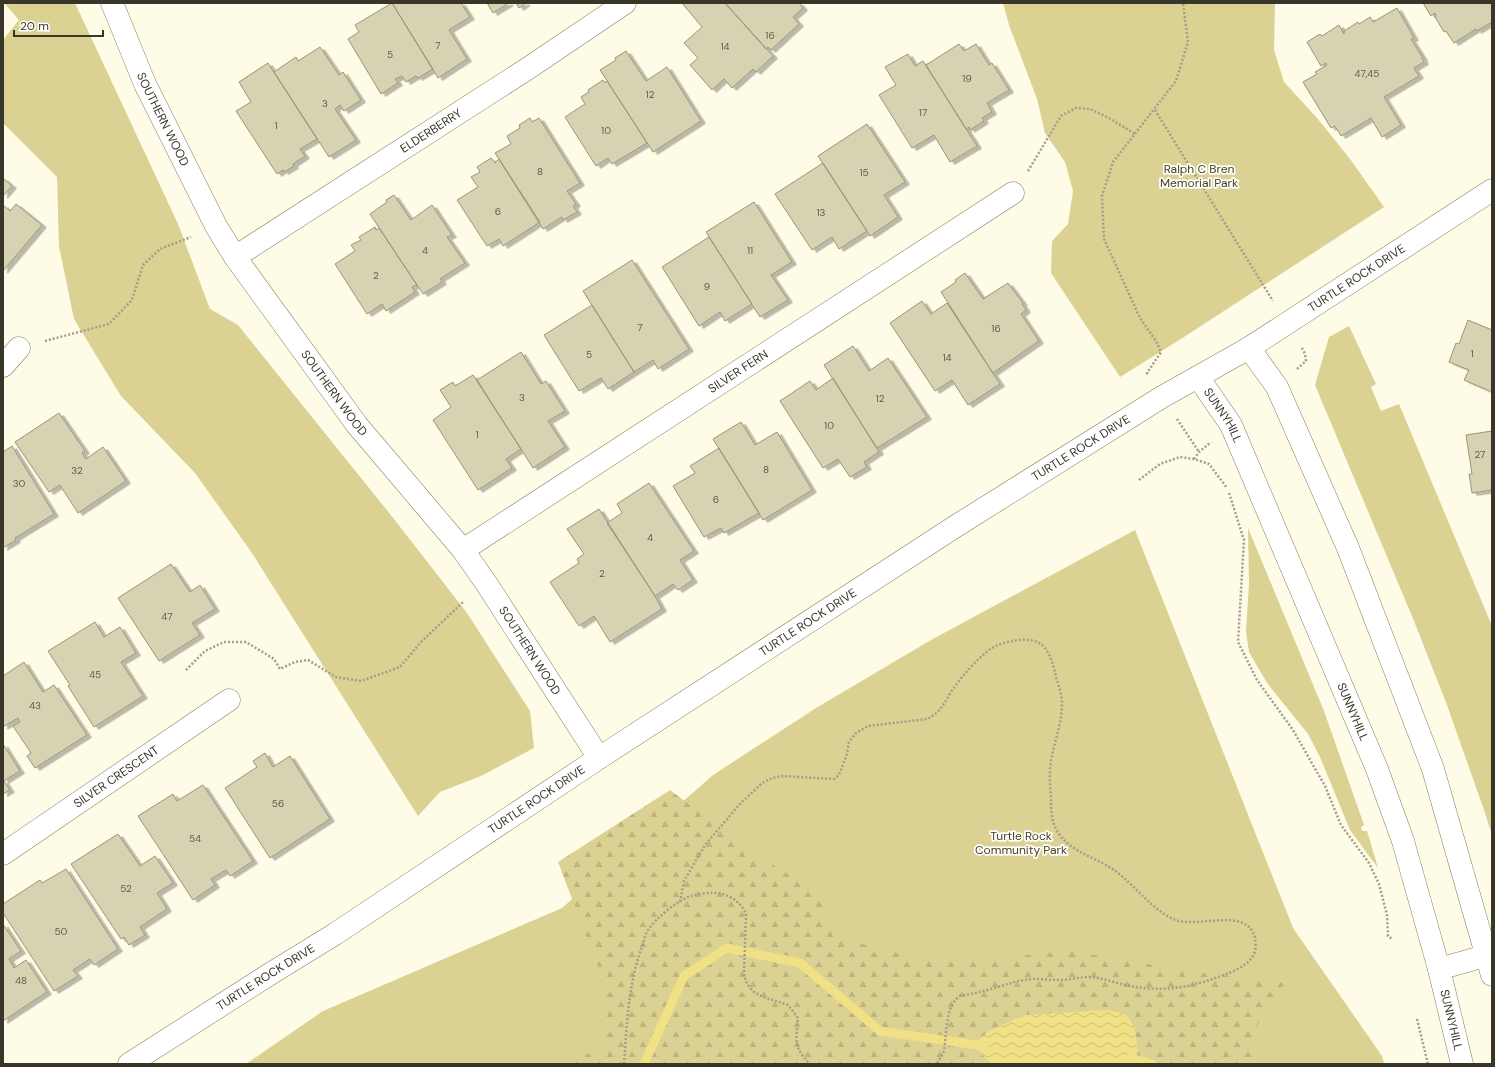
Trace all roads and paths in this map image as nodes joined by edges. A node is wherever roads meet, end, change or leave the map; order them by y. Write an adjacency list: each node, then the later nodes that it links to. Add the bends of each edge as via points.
1 (112, 3): 8 (street, SOUTHERN WOOD, via 145,84)
2 (625, 3): 9 (street, ELDERBERRY)
3 (1182, 3): 4 (path, via 1188,42 1176,81)
4 (1154, 109): 5 (path); 10 (path)
5 (1135, 134): 7 (path, via 1090,109 1076,108 1061,116); 13 (path, via 1113,162 1102,196 1104,238 1140,318)
6 (1492, 190): 12 (street, TURTLE ROCK DRIVE)
7 (1013, 193): 19 (street, SILVER FERN)
8 (216, 226): 9 (street, SOUTHERN WOOD); 11 (path, via 160,249 143,265 132,300 109,324)
9 (235, 257): 19 (street, SOUTHERN WOOD, via 357,425)
10 (1263, 284)
11 (19, 348): 14 (street)
12 (1249, 348): 15 (street, TURTLE ROCK DRIVE); 27 (street, via 1277,387 1348,548 1432,769)
13 (1161, 352)
14 (3, 366)
15 (1198, 377): 16 (street, TURTLE ROCK DRIVE); 28 (street, SUNNYHILL, via 1231,425 1377,769 1403,841)
16 (1162, 397): 17 (path); 23 (street, TURTLE ROCK DRIVE, via 956,526)
17 (1199, 452)
18 (1139, 480): 26 (path, via 1160,464 1180,457 1209,464 1227,488 1244,540 1238,642 1257,680 1293,730 1325,786 1341,825 1369,863 1379,884 1387,915 1388,936)
19 (463, 550): 23 (street, SOUTHERN WOOD)
20 (463, 602): 21 (path, via 420,643 400,667 361,681 336,677 308,660 295,662 280,669 274,659 246,642 224,642 205,650)
21 (186, 670)
22 (229, 700): 24 (street, SILVER CRESCENT)
23 (599, 758): 30 (street, TURTLE ROCK DRIVE, via 335,934)
24 (3, 854)
25 (680, 902): 31 (path, via 653,924 637,959 630,998); 32 (path, via 692,896 721,893 735,900 744,909 744,976 747,984 763,997 788,1005 798,1018 797,1048); 33 (path, via 684,881 705,845 739,805 762,783 782,776 834,779 839,775 849,742 860,729 934,716 962,677 991,648 1027,640 1044,646 1061,692 1062,702 1050,769 1054,824 1060,836 1117,873 1159,911 1174,919 1190,923 1228,920 1245,924 1255,937 1255,949 1248,961 1232,972 1176,989 1152,989 1107,979 1036,979 960,996 951,1008 944,1052)
26 (1392, 939)
27 (1490, 961): 28 (street)
28 (1439, 969): 35 (street, SUNNYHILL)
29 (1417, 1019): 34 (path)
30 (129, 1064)
31 (624, 1064)
32 (810, 1064)
33 (937, 1064)
34 (1428, 1064)
35 (1462, 1064)

